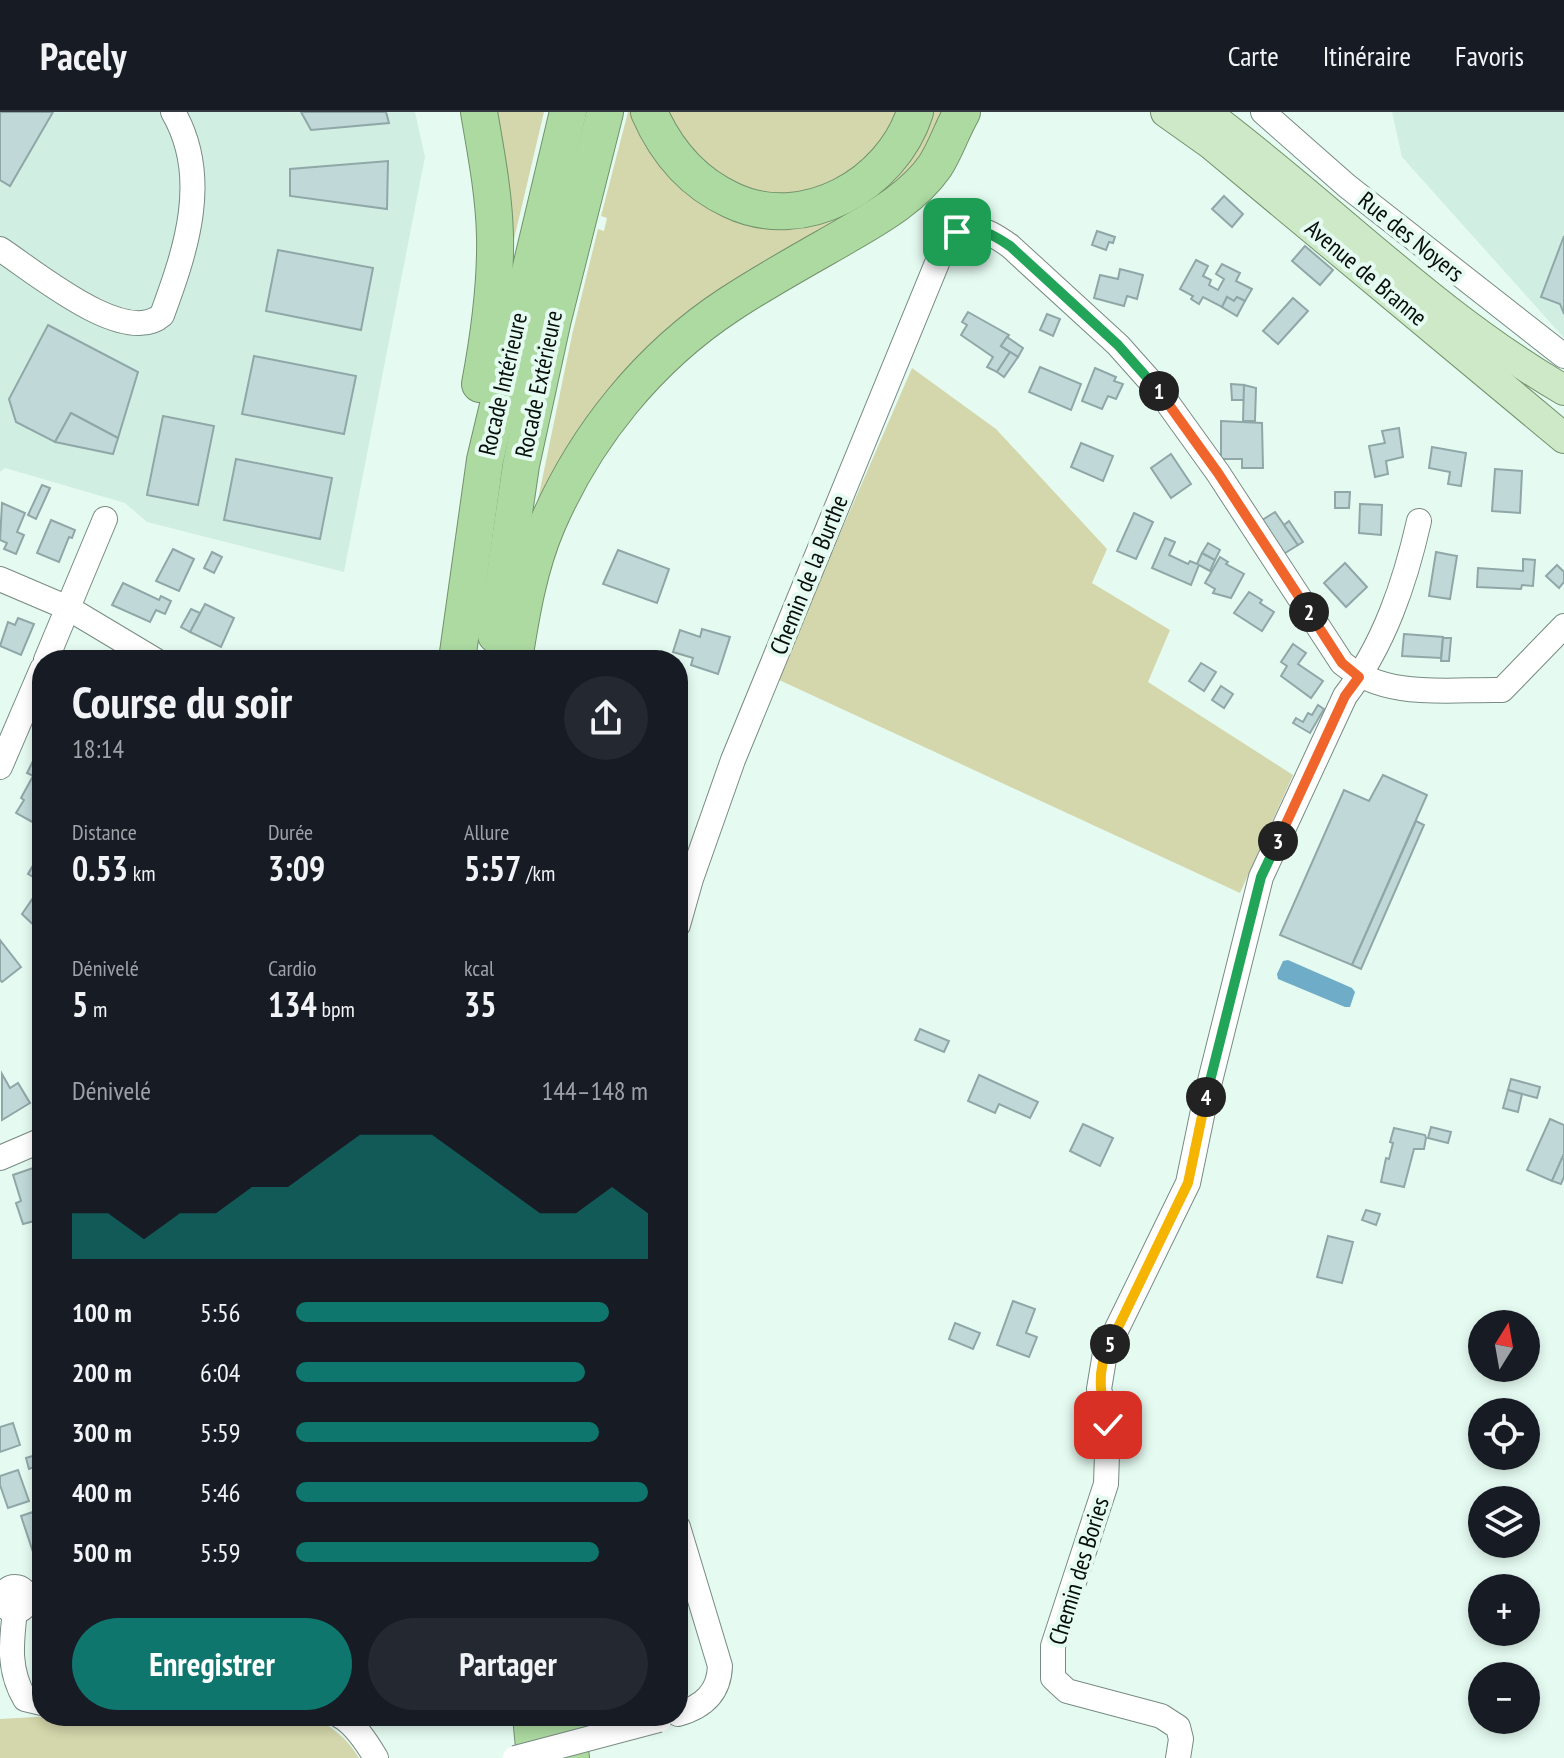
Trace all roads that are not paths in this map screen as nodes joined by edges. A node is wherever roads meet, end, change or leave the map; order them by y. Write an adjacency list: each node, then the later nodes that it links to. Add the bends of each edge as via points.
1 (173, 112): 11 (street, via 192,165 191,222 162,315 154,322 121,322 92,310)
2 (479, 112): 23 (highway, via 495,236 493,283 466,459 456,562)
3 (568, 112): 24 (highway, Rocade Intérieure, via 485,460)
4 (605, 112): 25 (highway, Rocade Extérieure, via 521,465)
5 (649, 112): 6 (highway, via 671,153 708,187 733,201 785,211 842,197 864,185 899,148)
6 (915, 112)
7 (1166, 112): 14 (main road, Avenue de Branne)
8 (1205, 112): 13 (main road, Avenue de Branne, via 1453,313)
9 (1263, 112): 12 (street, Rue des Noyers, via 1347,186)
10 (960, 115): 26 (highway, via 933,168 896,206 718,313 675,346 615,410 546,526)
11 (0, 249)
12 (1564, 356)
13 (1564, 390)
14 (1564, 438)
15 (105, 519): 18 (street)
16 (1419, 521): 27 (street, via 1408,570)
17 (0, 579): 18 (street)
18 (68, 608): 21 (street); 22 (street)
19 (1564, 608): 28 (street, via 1504,670)
20 (1564, 626): 28 (street, via 1502,690)
21 (50, 650)
22 (138, 650)
23 (456, 650)
24 (457, 650)
25 (494, 650)
26 (516, 650)
27 (1359, 677): 28 (street, via 1394,688); 31 (street, Chemin de la Burthe, via 1342,663 1159,391 1118,345 1010,246 983,230 957,232 944,246 733,760); 46 (street, Chemin des Bories, via 1345,696 1261,877 1188,1183 1105,1353 1099,1389 1108,1425 1106,1484 1053,1646 1053,1678 1067,1691 1161,1716 1178,1727)
28 (1461, 691)
29 (32, 692): 30 (street)
30 (0, 767)
31 (688, 890)
32 (32, 1144): 33 (street)
33 (0, 1158)
34 (688, 1560): 37 (street, via 720,1666 715,1692)
35 (19, 1593): 36 (street, via 12,1654 15,1681 25,1699)
36 (32, 1701)
37 (688, 1710)
38 (352, 1726): 42 (street)
39 (532, 1726): 44 (highway)
40 (567, 1726): 45 (highway)
41 (636, 1726): 43 (street, bridge)
42 (376, 1758)
43 (515, 1758)
44 (535, 1758)
45 (571, 1758)
46 (1178, 1758)

